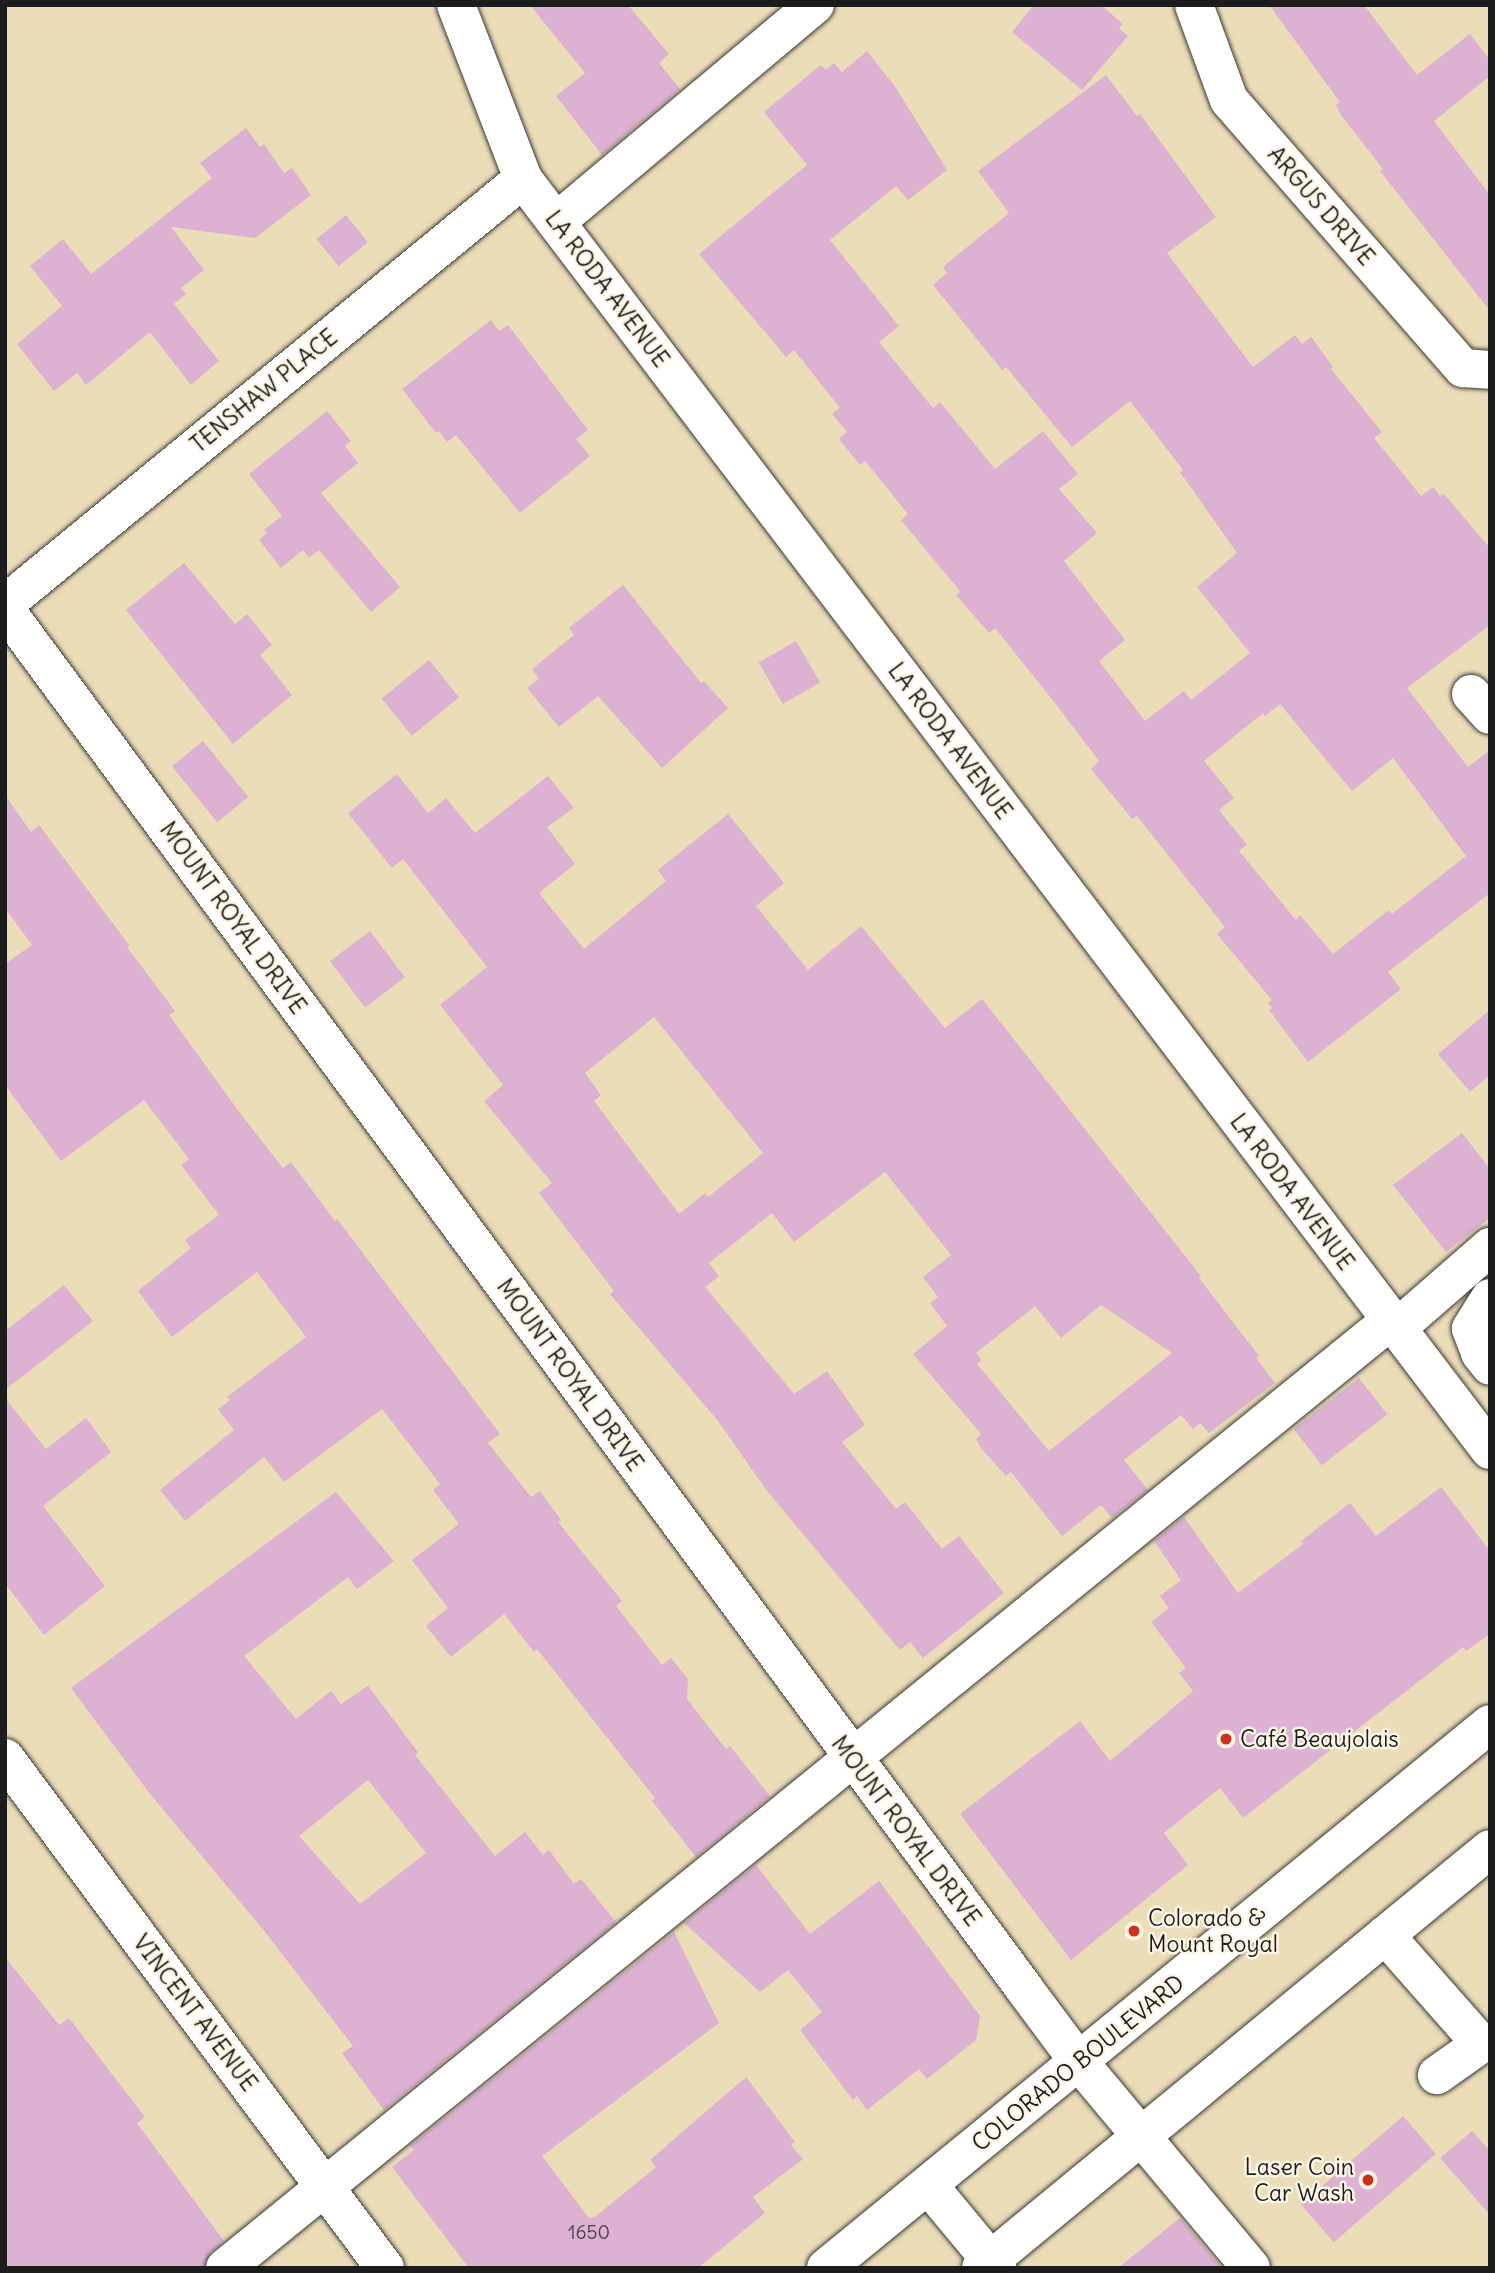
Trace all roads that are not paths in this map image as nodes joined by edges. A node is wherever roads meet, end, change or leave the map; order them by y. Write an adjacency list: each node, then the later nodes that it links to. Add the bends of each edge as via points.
1 (456, 5): 4 (street, LA RODA AVENUE)
2 (815, 5): 5 (street)
3 (1194, 5): 6 (street, ARGUS DRIVE, via 1228,100 1463,368)
4 (523, 179): 5 (street, LA RODA AVENUE); 7 (street, TENSHAW PLACE)
5 (556, 222): 10 (street, LA RODA AVENUE)
6 (1490, 370)
7 (5, 606): 15 (street, MOUNT ROYAL DRIVE)
8 (1490, 1247): 10 (street)
9 (1490, 1298): 11 (street, via 1471,1329)
10 (1393, 1325): 12 (street, LA RODA AVENUE); 15 (street)
11 (1490, 1366)
12 (1490, 1450)
13 (1490, 1724): 19 (street, COLORADO BOULEVARD)
14 (5, 1758): 23 (street, VINCENT AVENUE)
15 (851, 1758): 19 (street, MOUNT ROYAL DRIVE); 23 (street)
16 (1490, 1849): 17 (street)
17 (1385, 1935): 18 (street); 21 (street)
18 (1485, 2039): 20 (street)
19 (1079, 2062): 21 (street, MOUNT ROYAL DRIVE); 22 (street, COLORADO BOULEVARD)
20 (1437, 2076)
21 (1140, 2137): 24 (street); 28 (street, MOUNT ROYAL DRIVE)
22 (929, 2186): 24 (street); 27 (street, COLORADO BOULEVARD)
23 (326, 2189): 25 (street); 26 (street, VINCENT AVENUE)
24 (989, 2265)
25 (225, 2268)
26 (385, 2268)
27 (826, 2268)
28 (1251, 2268)

